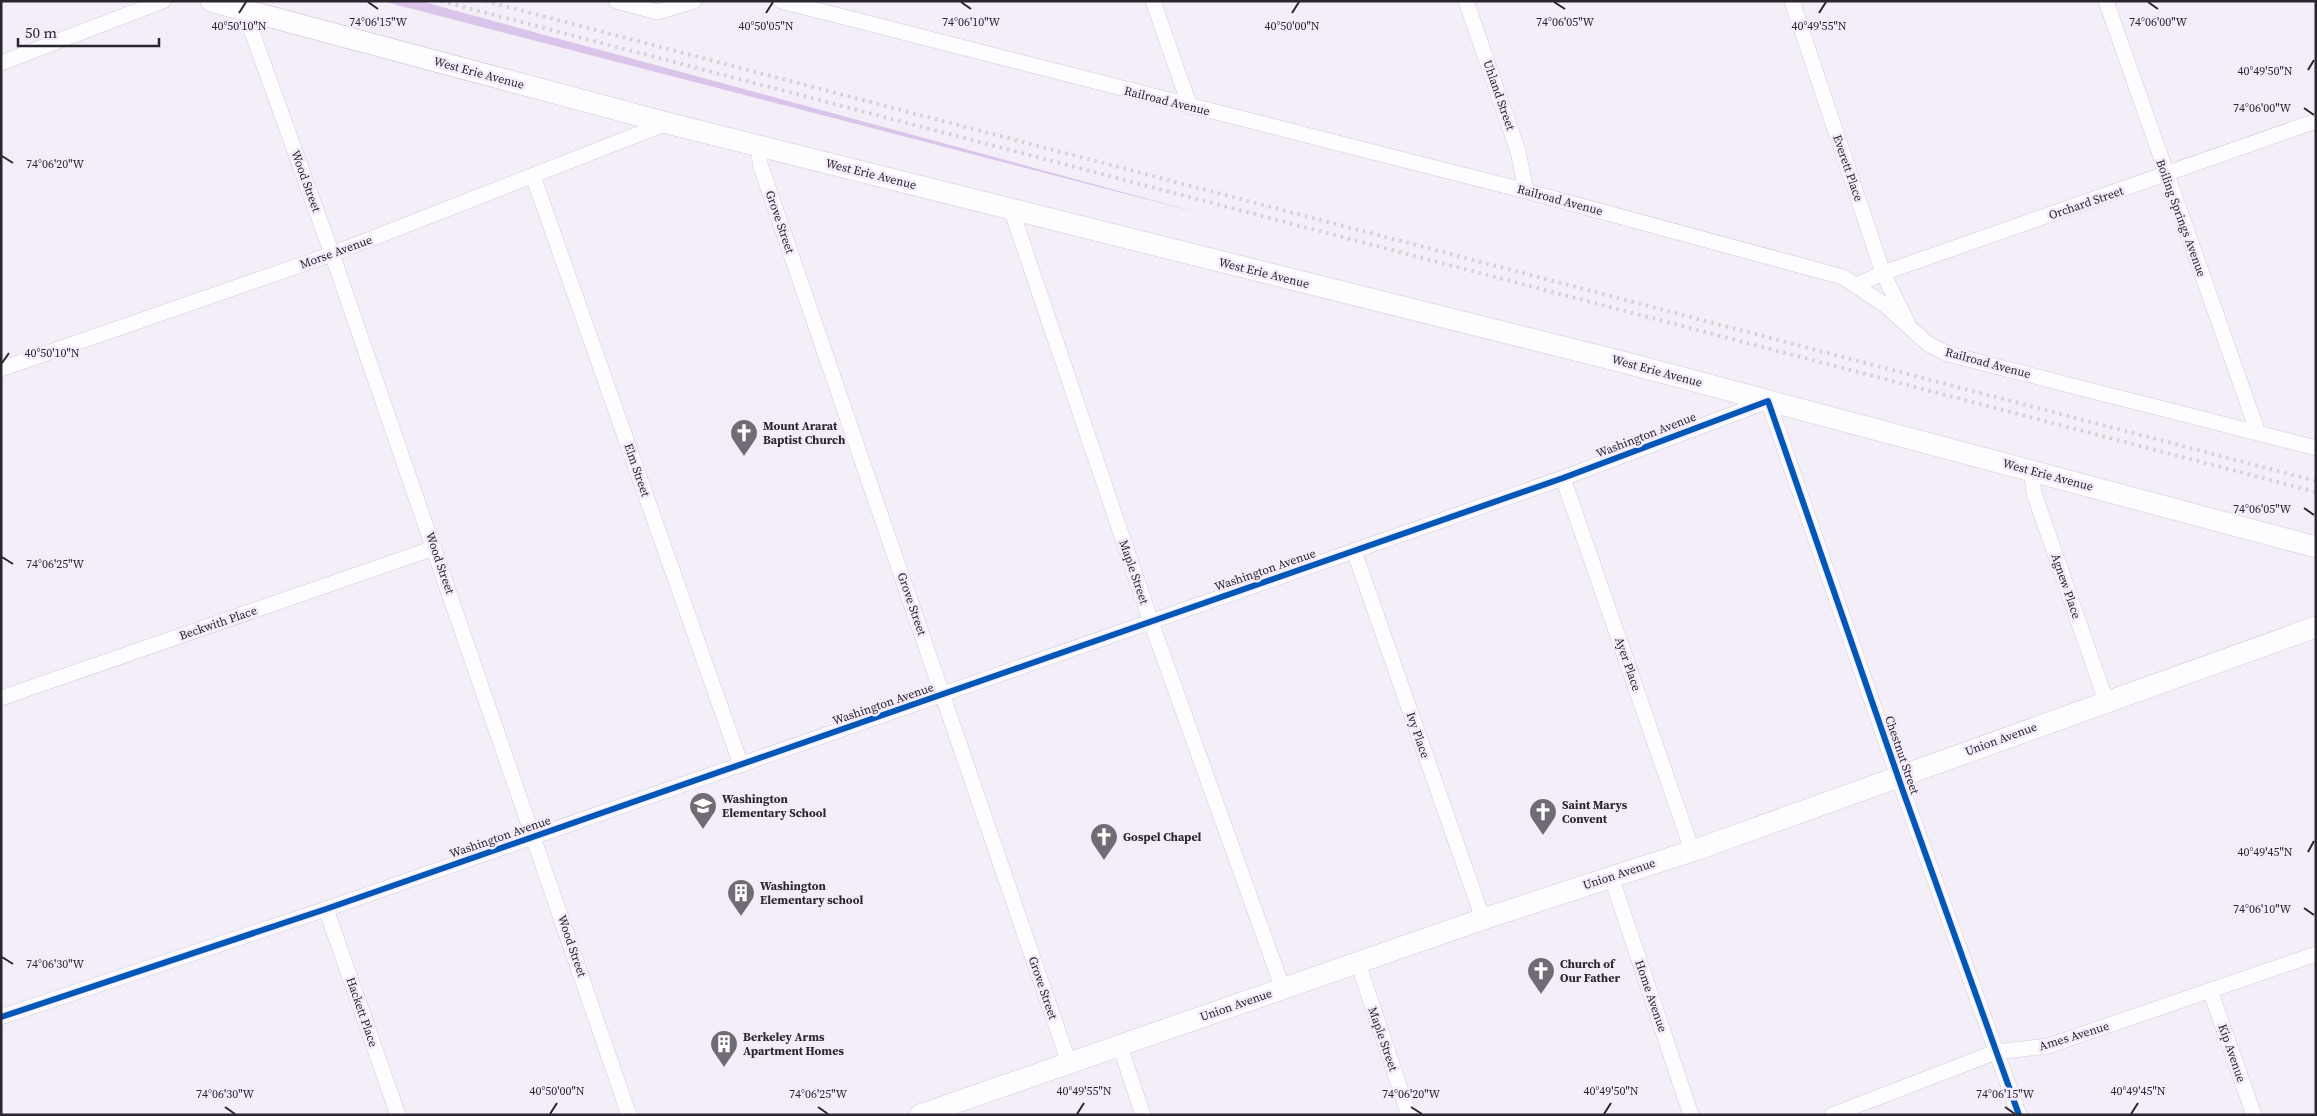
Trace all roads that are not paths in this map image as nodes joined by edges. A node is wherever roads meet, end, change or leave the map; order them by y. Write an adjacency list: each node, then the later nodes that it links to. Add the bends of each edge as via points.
1 (163, 1): 12 (street)
2 (211, 1): 11 (street, West Erie Avenue)
3 (616, 1): 4 (street, via 656,12)
4 (694, 1)
5 (781, 1): 10 (street, Railroad Avenue)
6 (1153, 1): 13 (street)
7 (1466, 1): 19 (street, Uhland Street, via 1518,151)
8 (1792, 1): 22 (street, Everett Place)
9 (2106, 1): 17 (street, Boiling Springs Avenue)
10 (832, 8): 13 (street, Railroad Avenue)
11 (249, 13): 15 (street, West Erie Avenue); 21 (street, Wood Street, via 252,32)
12 (1, 63)
13 (1190, 107): 19 (street, Railroad Avenue)
14 (2316, 121): 17 (street, Orchard Street)
15 (667, 123): 16 (street, West Erie Avenue); 18 (street, Morse Avenue)
16 (759, 146): 20 (street, West Erie Avenue); 36 (street, Grove Street, via 760,164)
17 (2166, 175): 22 (street, Orchard Street); 27 (street, Boiling Springs Avenue)
18 (533, 176): 21 (street, Morse Avenue); 39 (street, Elm Street)
19 (1526, 191): 23 (street, Railroad Avenue, via 1842,277)
20 (1011, 209): 26 (street, West Erie Avenue); 34 (street, Maple Street)
21 (332, 254): 25 (street, Morse Avenue); 32 (street, Wood Street)
22 (1883, 273): 23 (street, Orchard Street); 24 (street, Everett Place)
23 (1856, 284): 24 (street, Railroad Avenue)
24 (1912, 332): 27 (street, Railroad Avenue, via 1948,354)
25 (1, 369)
26 (1768, 401): 29 (street, West Erie Avenue); 30 (street, Washington Avenue); 40 (street, Chestnut Street)
27 (2258, 433): 28 (street, Railroad Avenue)
28 (2316, 448)
29 (2031, 470): 31 (street, West Erie Avenue); 38 (street, Agnew Place, via 2034,492)
30 (1563, 478): 33 (street, Washington Avenue); 42 (street, Ayer Place)
31 (2316, 547)
32 (434, 548): 37 (street, Beckwith Place); 41 (street, Wood Street)
33 (1354, 551): 34 (street, Washington Avenue); 45 (street, Ivy Place)
34 (1151, 622): 36 (street, Washington Avenue); 48 (street, Maple Street)
35 (2316, 627): 38 (street, Union Avenue)
36 (943, 694): 39 (street, Washington Avenue); 53 (street, Grove Street)
37 (1, 698)
38 (2106, 701): 40 (street, Union Avenue)
39 (741, 765): 41 (street, Washington Avenue)
40 (1898, 777): 42 (street, Union Avenue); 52 (street, Chestnut Street)
41 (535, 837): 44 (street, Washington Avenue); 55 (street, Wood Street)
42 (1692, 850): 43 (street, Union Avenue)
43 (1611, 876): 45 (street, Union Avenue); 59 (street, Home Avenue)
44 (326, 909): 50 (street, Washington Avenue); 54 (street, Hackett Place)
45 (1483, 919): 47 (street, Union Avenue)
46 (2316, 954): 49 (street, Ames Avenue)
47 (1358, 963): 48 (street, Union Avenue); 58 (street, Maple Street)
48 (1283, 989): 51 (street, Union Avenue)
49 (2210, 990): 52 (street, Ames Avenue, via 2048,1046); 62 (street, Kip Avenue)
50 (1, 1018)
51 (1120, 1046): 53 (street, Union Avenue); 57 (street)
52 (1996, 1052): 60 (street, Ames Avenue); 61 (street, Chestnut Street)
53 (1069, 1063): 56 (street, Union Avenue)
54 (398, 1115)
55 (629, 1115)
56 (920, 1115)
57 (1143, 1115)
58 (1409, 1115)
59 (1691, 1115)
60 (1832, 1115)
61 (2019, 1115)
62 (2254, 1115)

